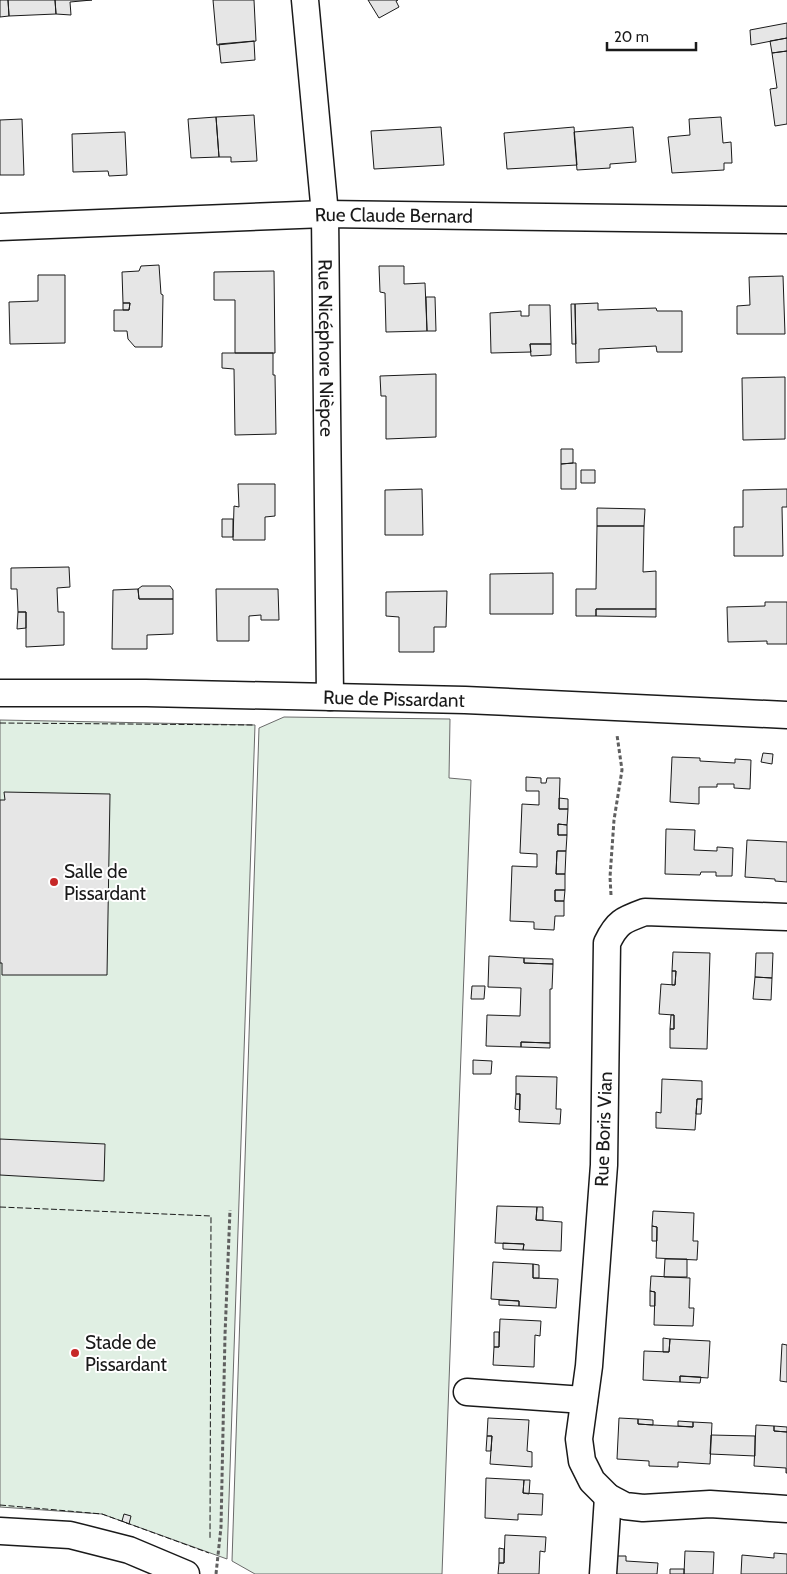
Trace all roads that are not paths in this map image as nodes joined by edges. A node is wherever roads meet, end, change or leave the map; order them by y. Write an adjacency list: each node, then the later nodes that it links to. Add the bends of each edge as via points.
1 (305, 0): 2 (street, Rue Nicéphore Nièpce)
2 (325, 214): 3 (street, Rue Claude Bernard); 4 (street, Rue Claude Bernard); 6 (street, Rue Nicéphore Nièpce)
3 (787, 220)
4 (0, 227)
5 (0, 693): 6 (street, Rue de Pissardant)
6 (330, 697): 7 (street, Rue de Pissardant)
7 (787, 715)
8 (787, 917): 10 (street, Rue Boris Vian, via 645,912 614,928 607,943 604,1164)
9 (467, 1392): 10 (street)
10 (584, 1400): 11 (street, Rue Boris Vian, via 579,1439 582,1461 592,1481)
11 (608, 1497): 12 (street, Rue Boris Vian, via 625,1506 643,1508 710,1504); 15 (street)
12 (787, 1509)
13 (0, 1531): 14 (street, via 70,1535 129,1550)
14 (186, 1574)
15 (603, 1574)

